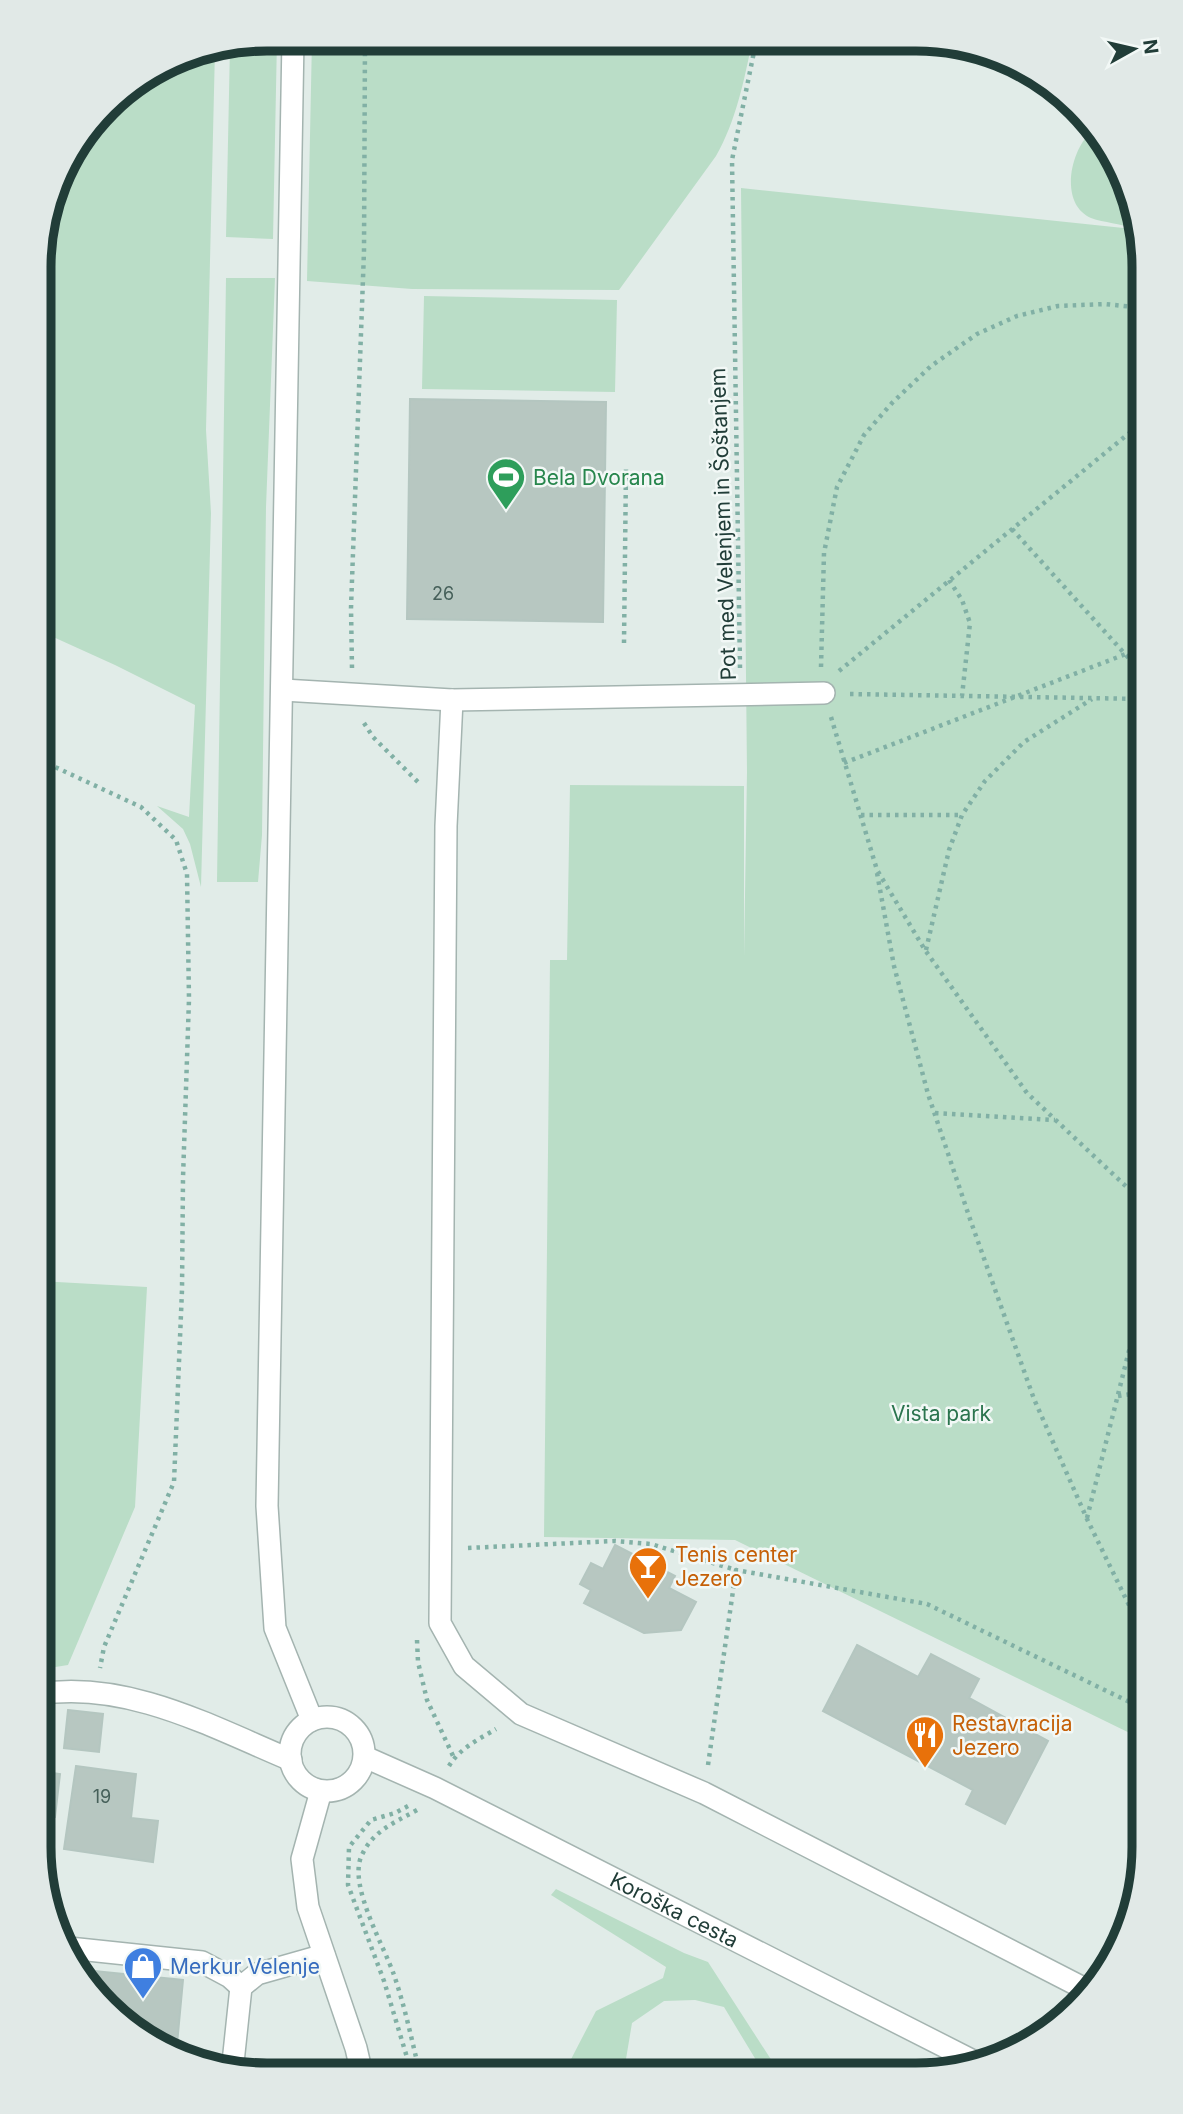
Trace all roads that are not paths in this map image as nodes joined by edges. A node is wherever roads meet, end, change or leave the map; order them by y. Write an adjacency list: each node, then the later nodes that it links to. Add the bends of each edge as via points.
1 (293, 51): 3 (street)
2 (822, 689): 4 (street)
3 (283, 690): 4 (street); 6 (street, via 267,1506 275,1628)
4 (452, 700): 13 (street, via 446,826 440,1623 464,1666 521,1714 704,1793)
5 (51, 1693): 8 (street, via 96,1691 167,1709)
6 (312, 1720): 7 (street, via 337,1718 349,1724 358,1733); 8 (street, via 295,1737)
7 (365, 1757): 9 (street, via 355,1780 345,1788); 14 (street, Koroška cesta, via 431,1786)
8 (291, 1759): 9 (street, via 301,1780)
9 (321, 1791): 11 (street, via 302,1859 308,1907)
10 (76, 1949): 12 (street, via 202,1962)
11 (324, 1955): 12 (street, via 257,1974); 16 (street)
12 (241, 1987): 15 (street)
13 (1081, 1987)
14 (965, 2057)
15 (233, 2060)
16 (359, 2063)

